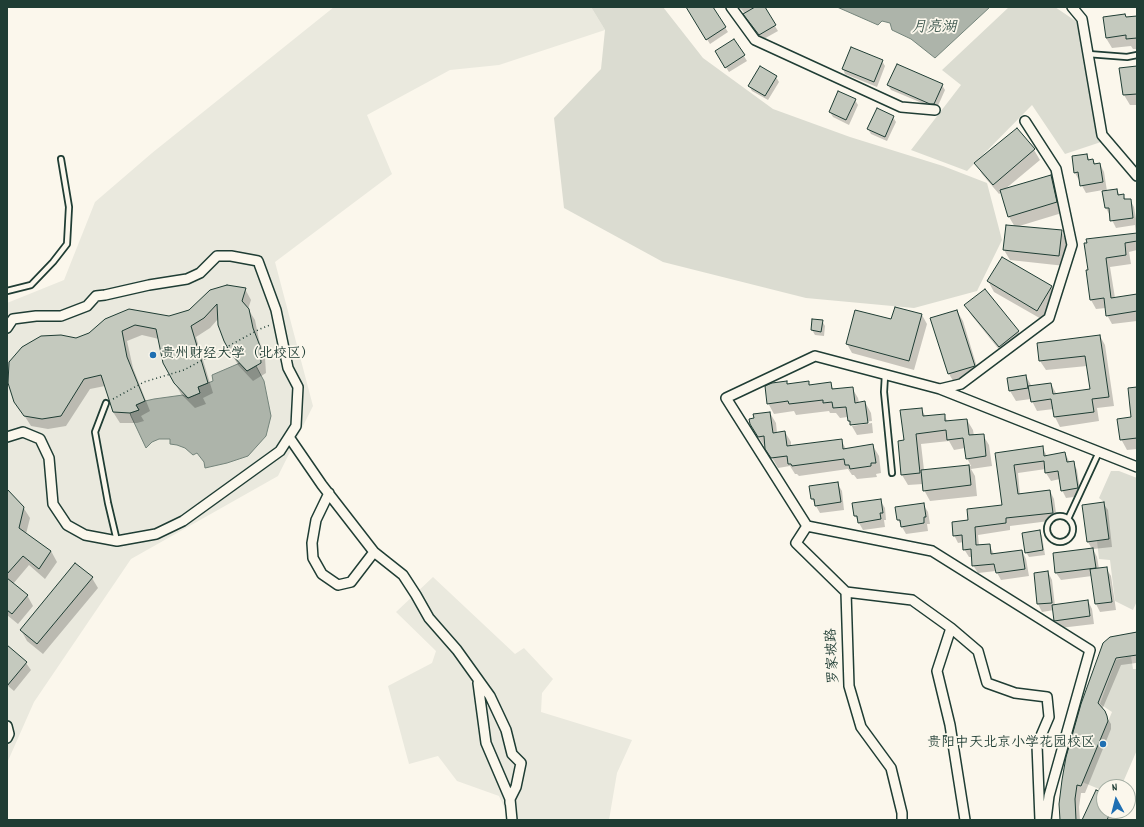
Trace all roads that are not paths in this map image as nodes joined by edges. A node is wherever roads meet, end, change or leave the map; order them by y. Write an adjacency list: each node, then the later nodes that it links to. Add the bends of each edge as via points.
1 (731, 7): 5 (street, via 756,40 901,107)
2 (1072, 7): 3 (street, via 1082,19)
3 (1088, 54): 4 (lane); 8 (street, via 1102,135)
4 (1137, 56)
5 (935, 110)
6 (1025, 121): 12 (street, via 1056,169 1072,245 1068,260 1049,318 961,384)
7 (62, 159): 9 (lane, via 68,207 67,244 31,284)
8 (1137, 176)
9 (7, 291)
10 (7, 328): 15 (street, via 14,319 61,316 87,306 96,296 187,279 200,273 217,256 258,261 276,310 288,368 298,387 296,426)
11 (885, 375): 12 (street); 18 (lane, via 884,392); 21 (street, via 815,356 726,398)
12 (940, 389): 16 (street)
13 (106, 403): 22 (lane, via 95,432)
14 (7, 437): 22 (street, via 23,432 40,439 49,458 52,504 67,525 85,535)
15 (289, 437): 19 (street); 22 (street, via 280,451 183,521 156,534)
16 (1099, 452): 17 (street); 20 (lane)
17 (1137, 467)
18 (892, 473)
19 (329, 493): 23 (street); 23 (street, via 316,520 312,543 313,558 322,574 338,586 352,582)
20 (1068, 519): 20 (lane, via 1073,526 1072,535 1061,542 1053,540 1048,533 1050,522 1057,517)
21 (808, 526): 24 (street, via 796,543); 32 (street, via 932,551 1090,650 1049,796)
22 (117, 541)
23 (374, 552): 26 (street, via 403,575 429,618 457,650)
24 (846, 592): 25 (street, via 912,600); 29 (street, 罗家坡路, via 849,686 861,727 891,768)
25 (951, 628): 30 (street, via 937,671 950,725); 31 (street, via 978,651 987,683 1015,693 1047,697 1049,717 1037,745)
26 (478, 681): 26 (street, via 490,696 506,730 512,754 521,764 516,787 510,799 486,743)
27 (7, 726): 28 (street)
28 (7, 738)
29 (902, 820)
30 (965, 820)
31 (1040, 820)
32 (1046, 820)

